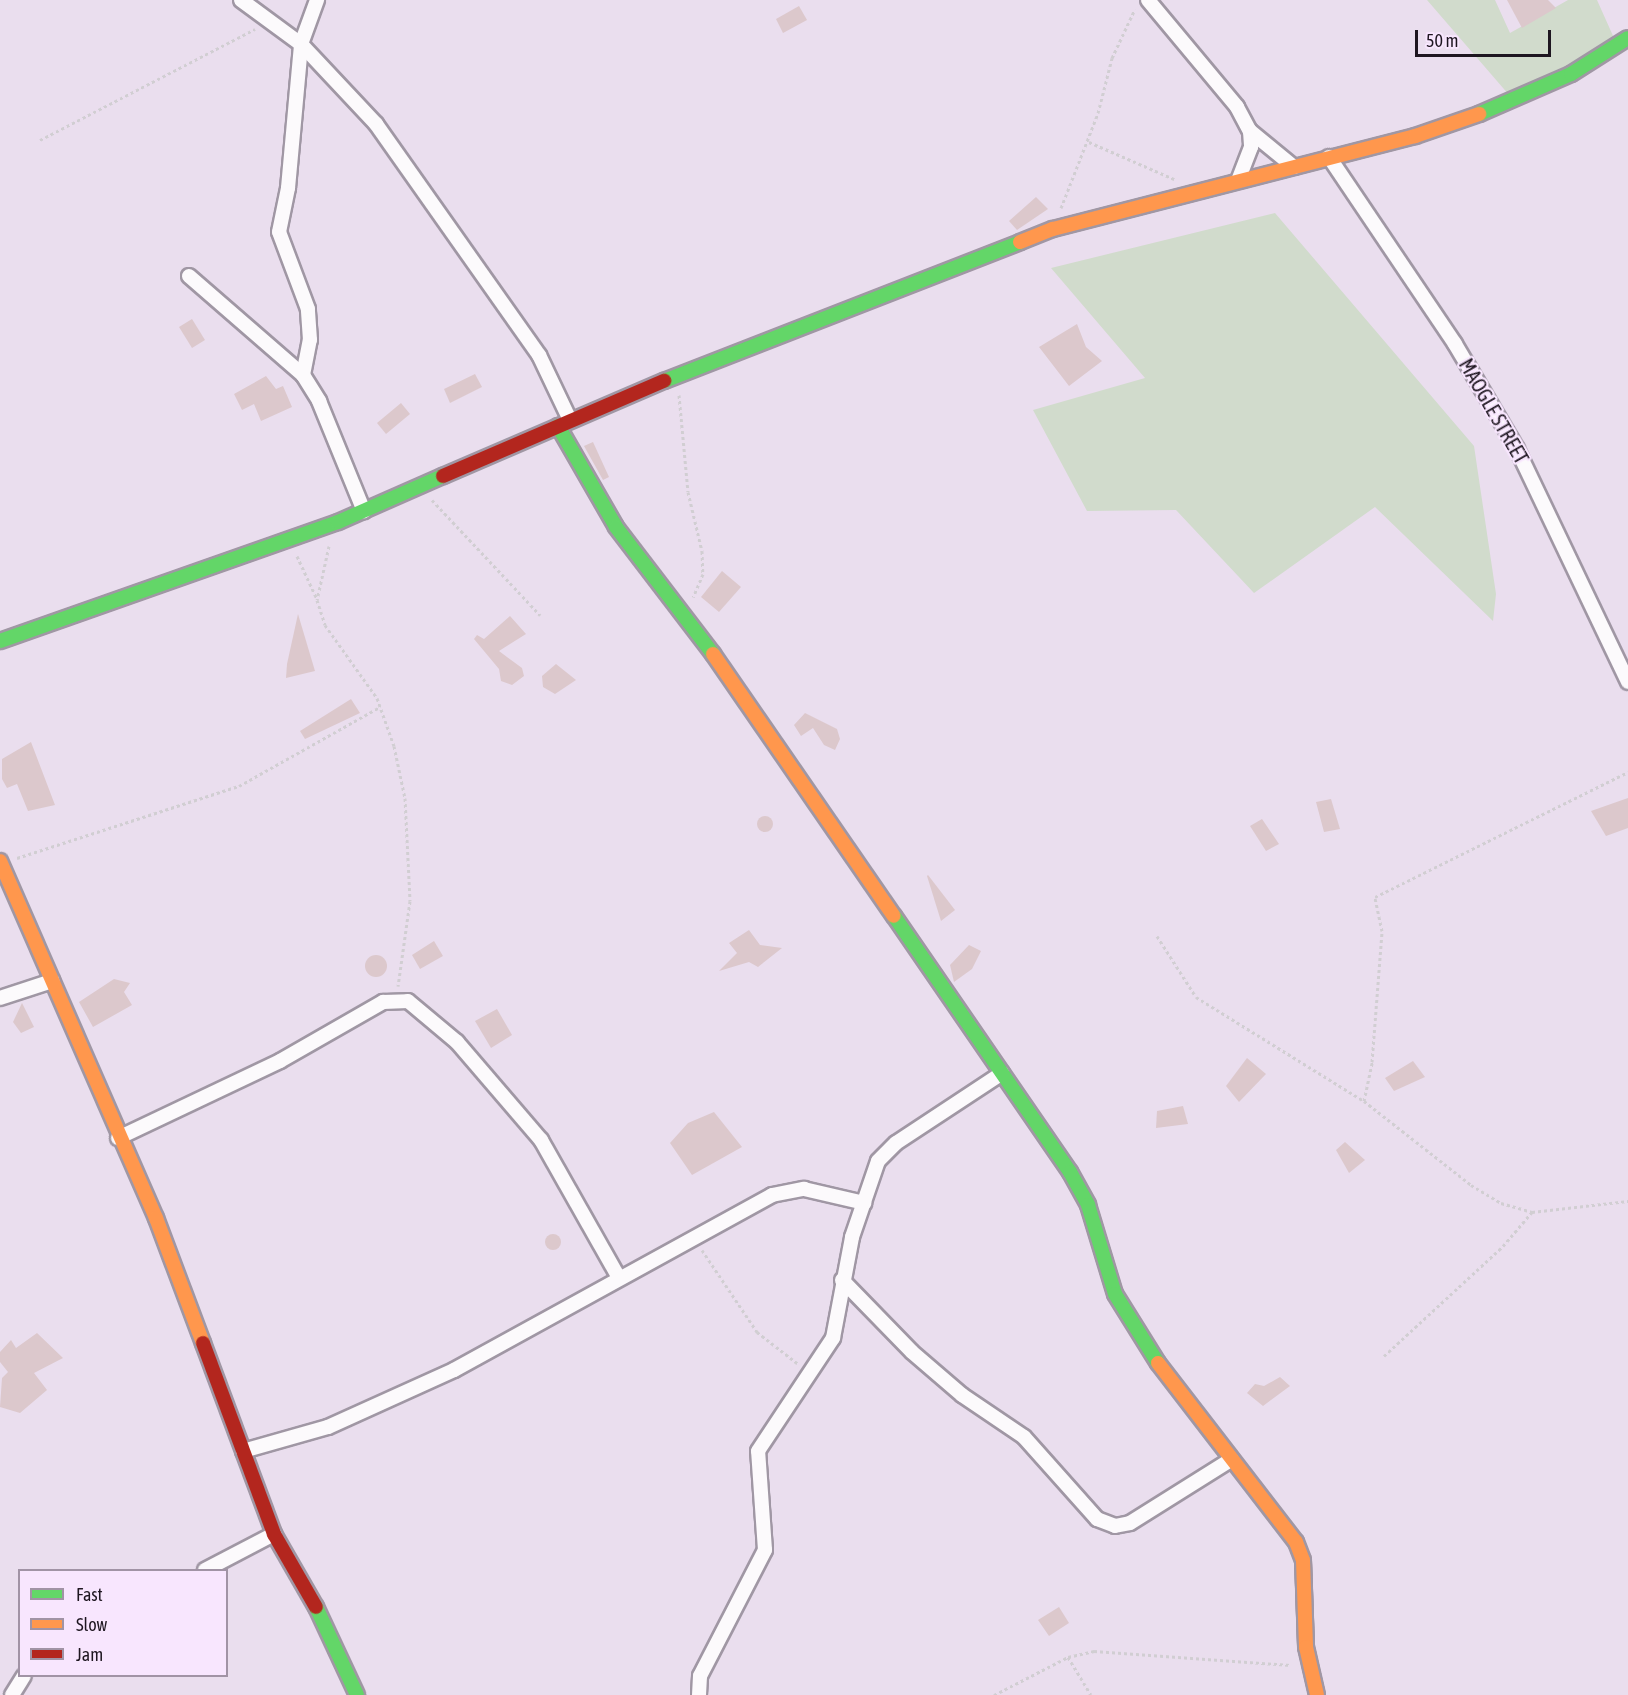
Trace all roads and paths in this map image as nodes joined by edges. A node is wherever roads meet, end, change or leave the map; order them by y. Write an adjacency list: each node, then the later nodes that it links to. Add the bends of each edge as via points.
1 (242, 0): 5 (street)
2 (317, 0): 7 (street)
3 (1140, 0): 10 (path, via 1112,58)
4 (1148, 0): 8 (street, via 1231,100)
5 (275, 25): 7 (street); 9 (path, via 211,48 134,94)
6 (1628, 38): 11 (street, via 1571,74 1494,109 1415,136)
7 (301, 44): 17 (street, via 288,188 279,232 309,309 310,340); 19 (street, via 338,80 407,164 539,355)
8 (1250, 131): 12 (street); 13 (street, via 1251,147)
9 (40, 140)
10 (1089, 142): 14 (path); 15 (path)
11 (1329, 157): 12 (street); 28 (street, MAOGLE STREET, via 1455,344 1517,449)
12 (1294, 167): 13 (street)
13 (1238, 181): 14 (street)
14 (1200, 190): 15 (street)
15 (1053, 229): 18 (street)
16 (189, 276): 17 (street)
17 (303, 375): 21 (street, via 319,401)
18 (677, 375): 19 (street); 25 (path, via 681,441 703,574)
19 (564, 423): 20 (street); 25 (street, via 616,527)
20 (421, 488): 21 (street); 26 (path)
21 (364, 511): 22 (street)
22 (338, 522): 23 (street); 24 (path, via 320,575)
23 (290, 540): 24 (path); 27 (street)
24 (317, 600): 29 (path, via 325,625)
25 (684, 614): 36 (street)
26 (540, 615)
27 (0, 641)
28 (1628, 682)
29 (380, 707): 31 (path, via 239,786); 35 (path, via 394,746 411,842 410,901)
30 (1628, 772): 37 (path, via 1376,896 1382,931 1372,1062)
31 (1, 862): 33 (street)
32 (1157, 936): 37 (path, via 1196,996)
33 (52, 981): 34 (street); 38 (street)
34 (0, 998)
35 (395, 999): 38 (street, via 180,1112); 43 (street, via 433,1017 504,1092 541,1140)
36 (1002, 1073): 40 (street, via 896,1143 878,1161); 48 (street, via 1088,1205 1104,1268 1121,1304 1186,1403)
37 (1364, 1101): 41 (path, via 1471,1185 1517,1210)
38 (118, 1138): 47 (street, via 200,1326)
39 (1628, 1201): 41 (path)
40 (864, 1203): 42 (street, via 804,1189 772,1195); 44 (street)
41 (1532, 1212): 45 (path, via 1503,1246)
42 (693, 1235): 43 (street); 46 (path, via 757,1332)
43 (618, 1276): 47 (street, via 454,1370 381,1405)
44 (842, 1280): 46 (street, via 833,1338); 48 (street, via 912,1352 962,1395 1024,1437 1097,1519 1115,1526 1130,1523)
45 (1384, 1356)
46 (812, 1371): 56 (street, via 768,1429 758,1451 765,1551 700,1676)
47 (243, 1452): 49 (street)
48 (1232, 1459): 52 (street, via 1296,1542 1303,1560)
49 (274, 1534): 50 (street); 55 (street, via 309,1593)
50 (207, 1569)
51 (1068, 1657): 52 (path, via 1094,1651 1143,1651); 57 (path); 58 (path)
52 (1311, 1667): 59 (street)
53 (23, 1677): 54 (street)
54 (12, 1695)
55 (357, 1695)
56 (699, 1695)
57 (994, 1695)
58 (1091, 1695)
59 (1317, 1695)

